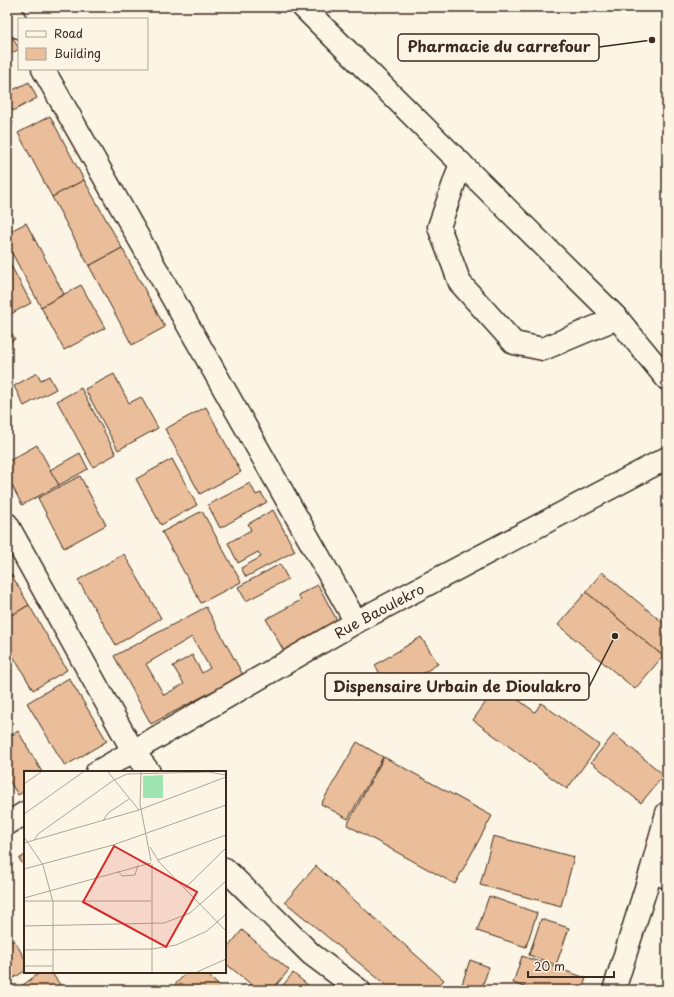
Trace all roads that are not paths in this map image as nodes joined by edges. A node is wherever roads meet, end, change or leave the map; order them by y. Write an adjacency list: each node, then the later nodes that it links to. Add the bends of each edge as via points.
1 (8, 7): 3 (street)
2 (303, 7): 5 (street)
3 (18, 25)
4 (44, 70): 10 (street)
5 (461, 163): 6 (street); 6 (street, via 439,227 460,283 514,343 543,349)
6 (617, 318): 7 (street)
7 (667, 378)
8 (667, 458): 10 (street, Rue Baoulekro)
9 (7, 524): 11 (street)
10 (356, 622): 11 (street, Rue Baoulekro)
11 (133, 751): 12 (street, Rue Baoulekro); 13 (street)
12 (99, 771)
13 (148, 771)
14 (667, 813): 18 (street)
15 (24, 814): 16 (street)
16 (7, 824)
17 (226, 870): 19 (street, via 311,954)
18 (659, 874): 20 (street)
19 (359, 990)
20 (614, 990)

